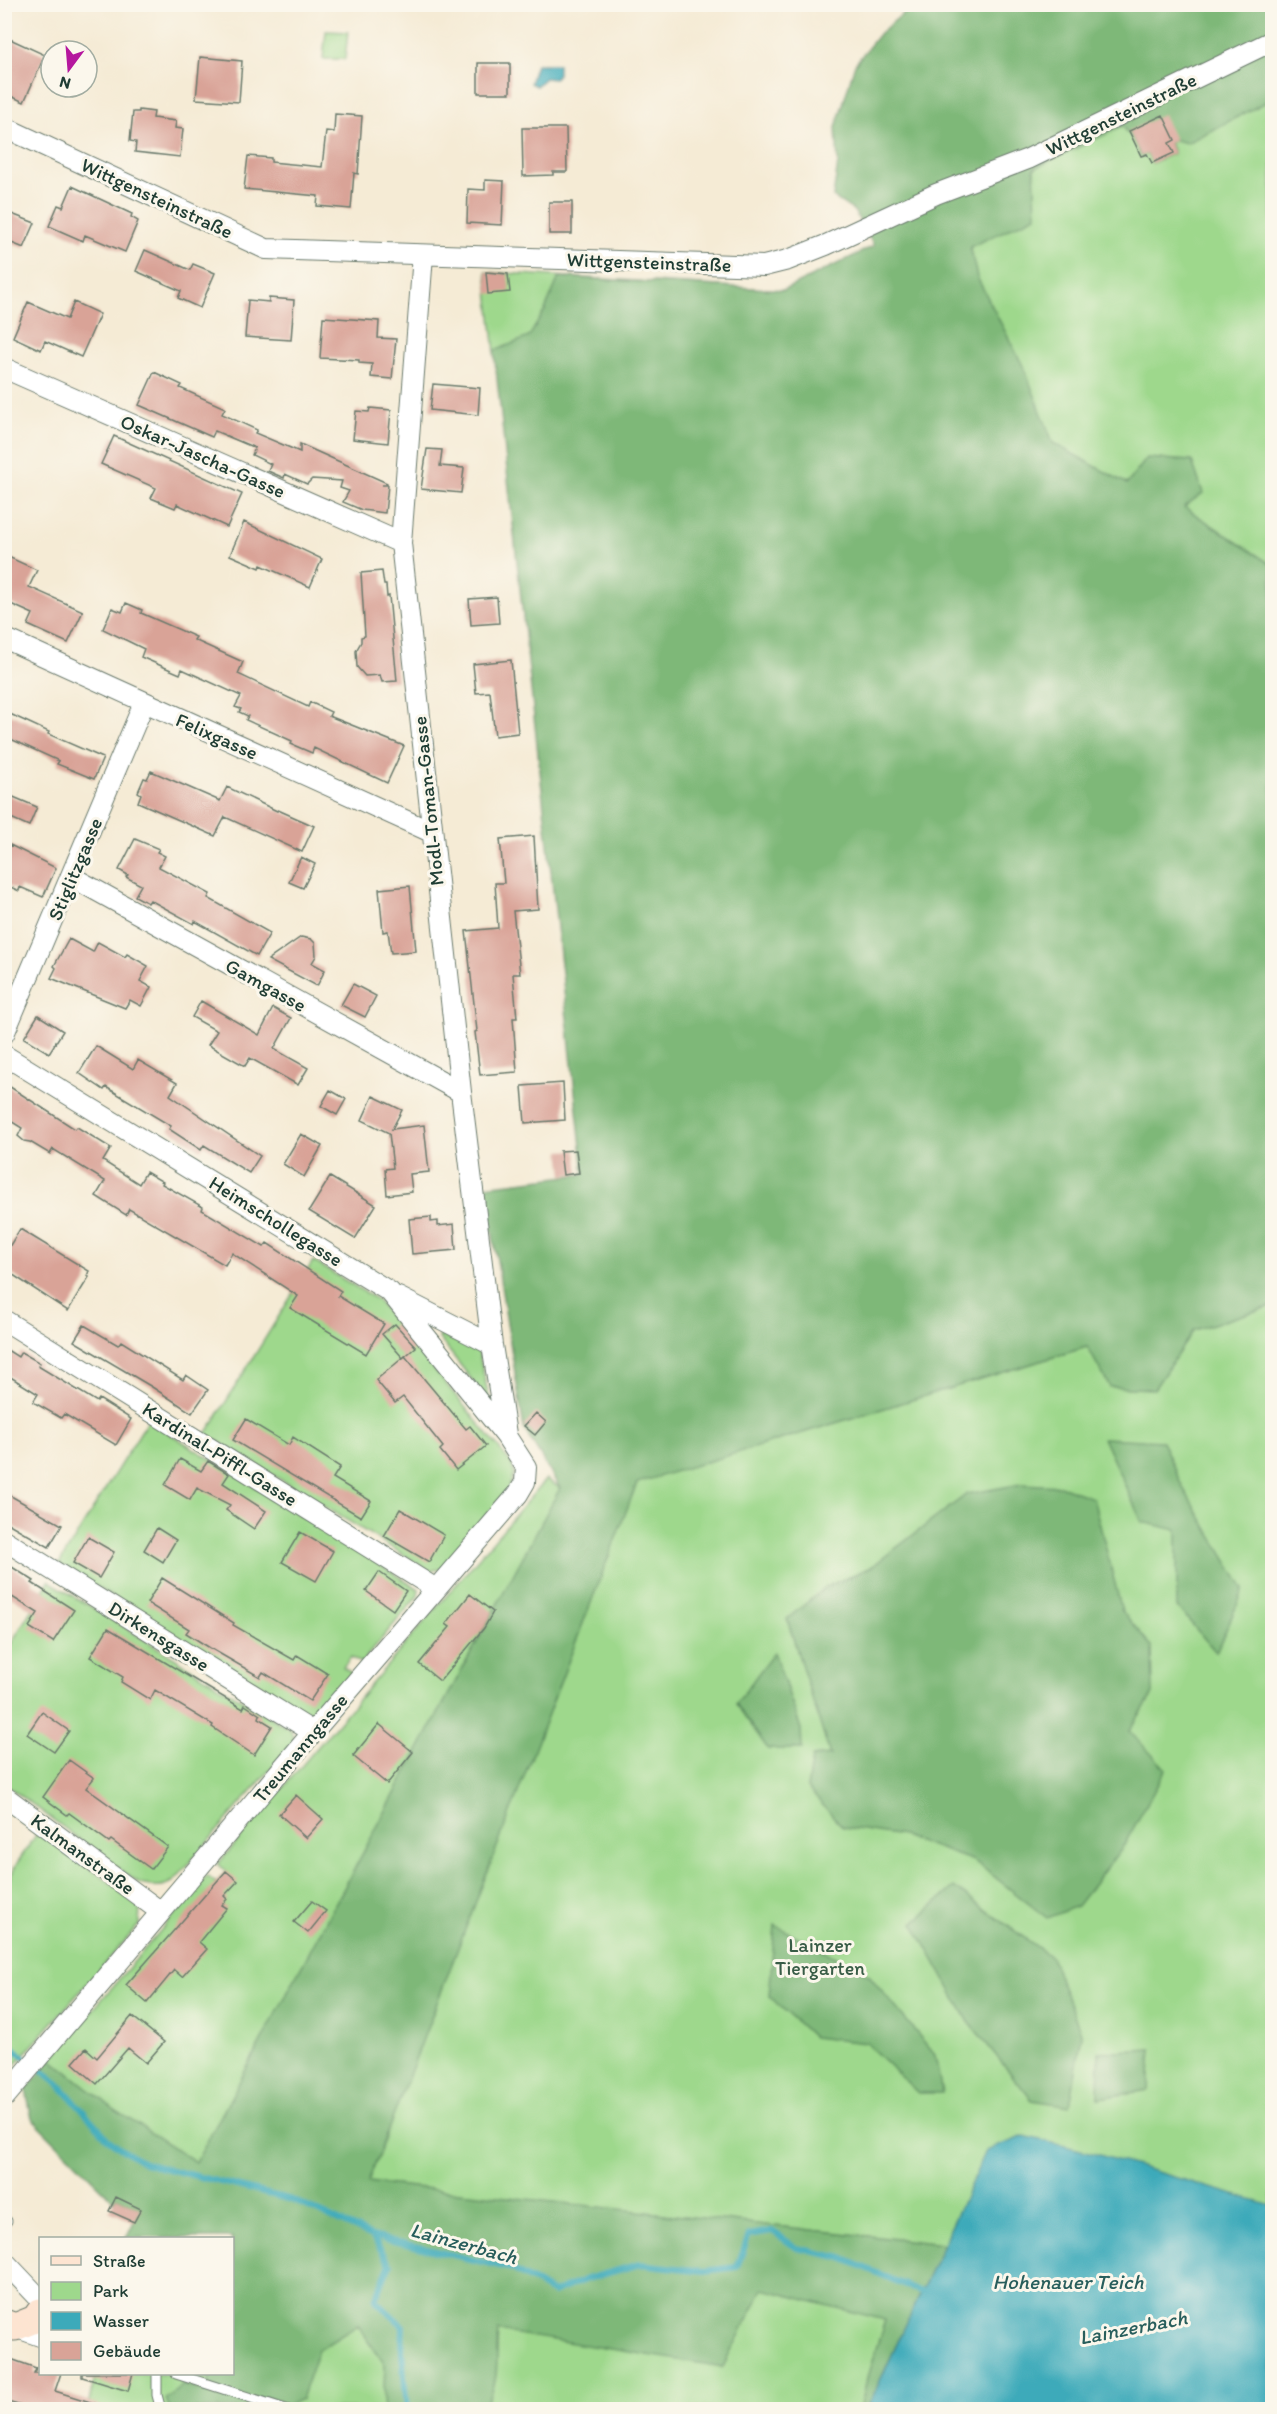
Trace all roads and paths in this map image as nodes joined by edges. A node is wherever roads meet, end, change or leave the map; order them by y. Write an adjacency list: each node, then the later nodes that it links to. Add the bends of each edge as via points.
1 (1272, 26): 2 (lane)
2 (1269, 43): 4 (street, Wittgensteinstraße, via 1028,159 936,194 788,260 764,266 736,266)
3 (4, 127): 4 (street, Wittgensteinstraße, via 266,249)
4 (423, 255): 6 (street, Modl-Toman-Gasse)
5 (4, 368): 6 (street, Oskar-Jascha-Gasse)
6 (401, 543): 9 (street, Modl-Toman-Gasse)
7 (4, 638): 8 (street, Felixgasse)
8 (144, 703): 9 (street, Felixgasse); 10 (street, Stiglitzgasse)
9 (431, 832): 13 (street, Modl-Toman-Gasse)
10 (72, 877): 11 (street, Stiglitzgasse); 13 (street, Gamgasse)
11 (4, 1035)
12 (4, 1055): 14 (street, Heimschollegasse)
13 (461, 1092): 16 (street, Modl-Toman-Gasse)
14 (390, 1292): 16 (street); 17 (street, Heimschollegasse)
15 (4, 1320): 19 (street, Kardinal-Piffl-Gasse)
16 (492, 1345): 17 (street, Modl-Toman-Gasse)
17 (506, 1436): 19 (street, Treumanngasse, via 525,1467 525,1482)
18 (4, 1540): 20 (street, Dirkensgasse)
19 (436, 1589): 20 (street, Treumanngasse)
20 (313, 1732): 22 (street, Treumanngasse)
21 (4, 1797): 22 (street, Kalmanstraße)
22 (161, 1912): 23 (street, Treumanngasse)
23 (4, 2098)
24 (4, 2261): 25 (street)
25 (39, 2298)
26 (39, 2313): 27 (street, via 35,2319)
27 (10, 2325): 28 (street)
28 (39, 2336)
29 (157, 2375): 31 (lane)
30 (182, 2375): 32 (lane)
31 (161, 2409)
32 (290, 2409)

